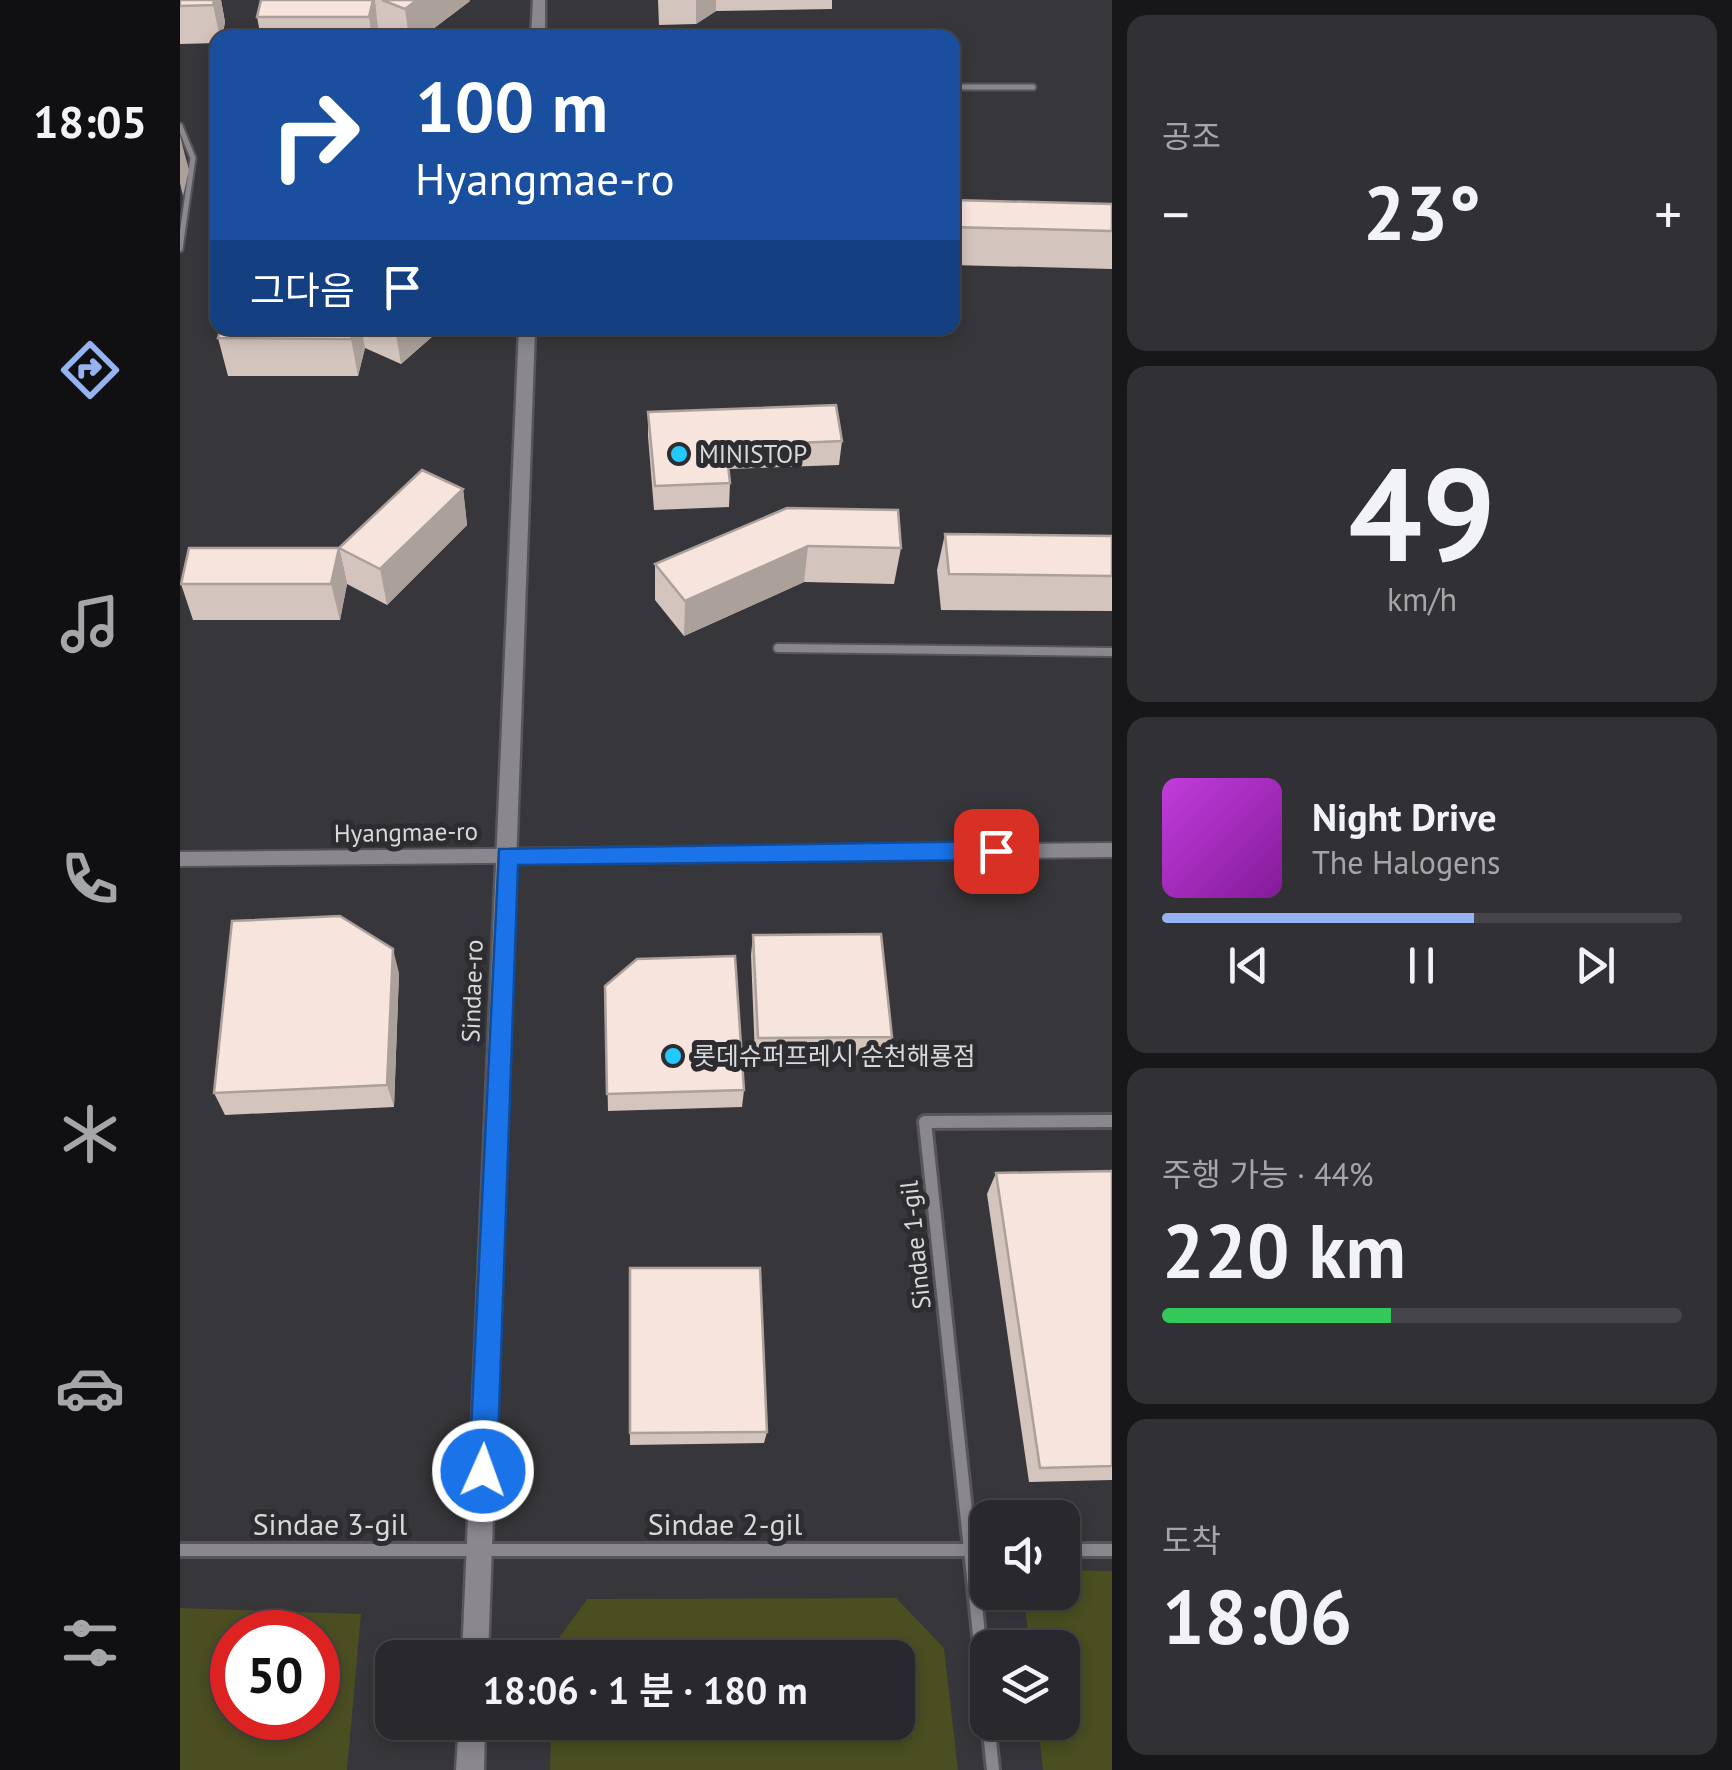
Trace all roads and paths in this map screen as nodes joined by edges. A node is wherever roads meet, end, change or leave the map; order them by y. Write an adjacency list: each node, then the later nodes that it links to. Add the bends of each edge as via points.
1 (540, 0): 2 (main road)
2 (538, 30)
3 (1032, 86): 4 (lane)
4 (960, 87)
5 (180, 126): 6 (lane, via 193,158)
6 (180, 249)
7 (527, 335): 11 (main road, Sindae-ro)
8 (778, 648): 9 (lane)
9 (1112, 652)
10 (1112, 850): 11 (street, Hyangmae-ro)
11 (507, 856): 12 (street, Hyangmae-ro); 15 (main road, Sindae-ro)
12 (180, 860)
13 (1112, 1121): 16 (street, Sindae 1-gil, via 924,1122)
14 (180, 1550): 15 (street, Sindae 3-gil)
15 (480, 1550): 16 (street, Sindae 2-gil); 19 (main road, Sindae-ro)
16 (970, 1550)
17 (1080, 1550): 18 (street)
18 (1112, 1550)
19 (476, 1640)
20 (471, 1740): 22 (main road)
21 (990, 1740): 23 (street)
22 (470, 1770)
23 (993, 1770)

